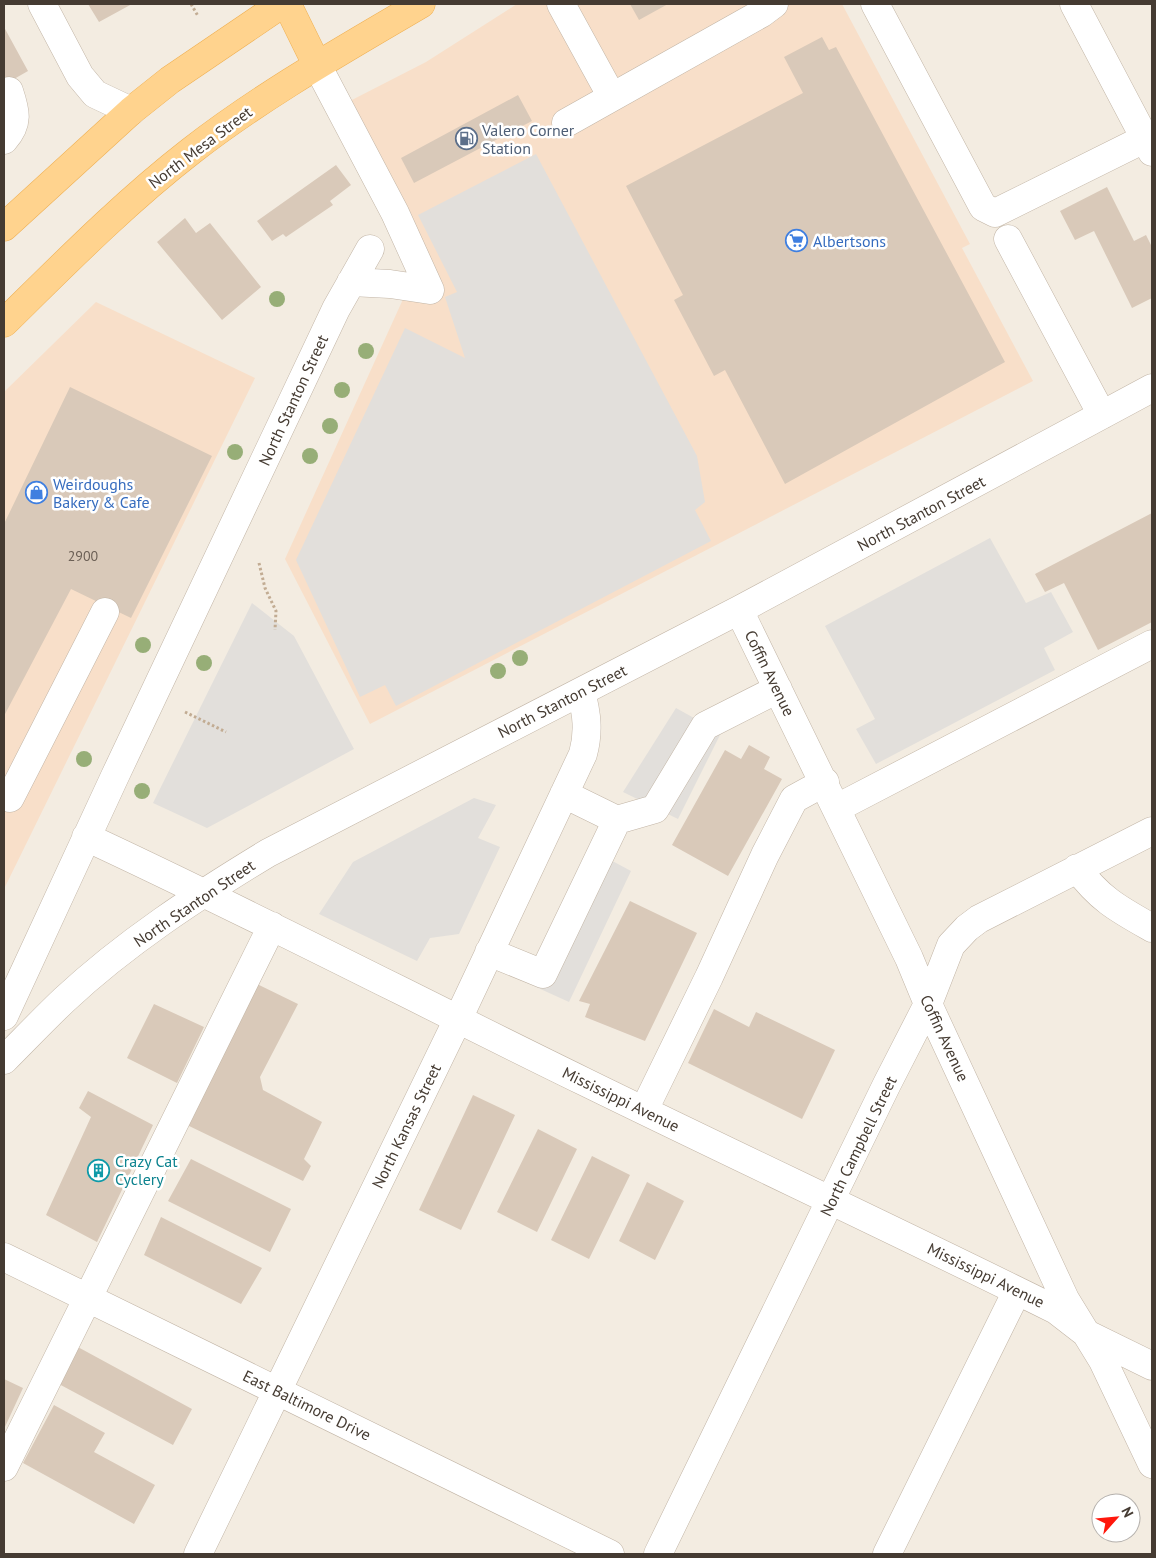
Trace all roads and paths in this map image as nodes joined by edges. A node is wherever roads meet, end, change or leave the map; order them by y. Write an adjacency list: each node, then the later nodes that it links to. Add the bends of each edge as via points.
1 (42, 4): 14 (street, via 80,76 95,94)
2 (191, 4): 10 (path)
3 (282, 4): 14 (main road, via 170,80)
4 (287, 4): 11 (main road)
5 (421, 4): 11 (main road, North Mesa Street)
6 (561, 4): 13 (street)
7 (774, 4): 13 (street)
8 (875, 4): 17 (street, via 983,207 996,213)
9 (1074, 4): 17 (street)
10 (198, 16)
11 (317, 65): 21 (street, via 395,213 430,290); 22 (main road, North Mesa Street, via 191,150 144,190)
12 (9, 91): 16 (street, via 17,113 15,125)
13 (612, 97): 15 (street)
14 (131, 111): 18 (main road)
15 (566, 123)
16 (4, 140)
17 (1150, 142)
18 (4, 226)
19 (1008, 239): 24 (street)
20 (370, 249): 21 (street, North Stanton Street)
21 (351, 282): 40 (street, North Stanton Street)
22 (4, 323)
23 (1152, 388): 24 (street, North Stanton Street)
24 (1102, 415): 26 (street, North Stanton Street)
25 (259, 562): 28 (path, via 265,588 276,611)
26 (739, 610): 30 (street, Coffin Avenue); 31 (street, North Stanton Street)
27 (105, 612): 36 (street)
28 (275, 630)
29 (1152, 644): 37 (street)
30 (778, 689): 34 (street, Coffin Avenue); 38 (street, via 705,726 655,809)
31 (581, 692): 35 (street, North Kansas Street, via 587,738); 42 (street, North Stanton Street, via 282,845)
32 (185, 712): 33 (path)
33 (226, 732)
34 (825, 782): 37 (street, Coffin Avenue); 50 (street, via 794,799)
35 (564, 794): 38 (street); 45 (street, North Kansas Street)
36 (10, 798)
37 (837, 808): 46 (street, Coffin Avenue)
38 (617, 820): 45 (street, via 543,974)
39 (1152, 831): 41 (street, North Campbell Street)
40 (86, 838): 42 (street, Mississippi Avenue); 47 (street, North Stanton Street)
41 (1077, 868): 44 (street, via 1098,893); 46 (street, North Campbell Street, via 967,928 951,945)
42 (203, 892): 43 (street, Mississippi Avenue); 49 (street, North Stanton Street, via 65,999)
43 (272, 926): 48 (street, Mississippi Avenue); 54 (street)
44 (1152, 928)
45 (489, 952): 48 (street, North Kansas Street)
46 (928, 1004): 51 (street, North Campbell Street); 55 (street, Coffin Avenue, via 1065,1298)
47 (4, 1016)
48 (458, 1019): 50 (street, Mississippi Avenue); 57 (street, North Kansas Street)
49 (4, 1060)
50 (644, 1110): 51 (street, Mississippi Avenue)
51 (832, 1199): 53 (street, Mississippi Avenue); 62 (street, North Campbell Street)
52 (4, 1257): 54 (street, East Baltimore Drive)
53 (1017, 1291): 55 (street, Mississippi Avenue, via 1056,1310); 63 (street)
54 (86, 1297): 57 (street, East Baltimore Drive); 59 (street)
55 (1087, 1334): 56 (street, Mississippi Avenue); 58 (street, Coffin Avenue, via 1104,1362)
56 (1152, 1366)
57 (277, 1390): 60 (street, North Kansas Street); 61 (street, East Baltimore Drive)
58 (1152, 1464)
59 (4, 1467)
60 (198, 1554)
61 (610, 1554)
62 (658, 1554)
63 (887, 1554)

